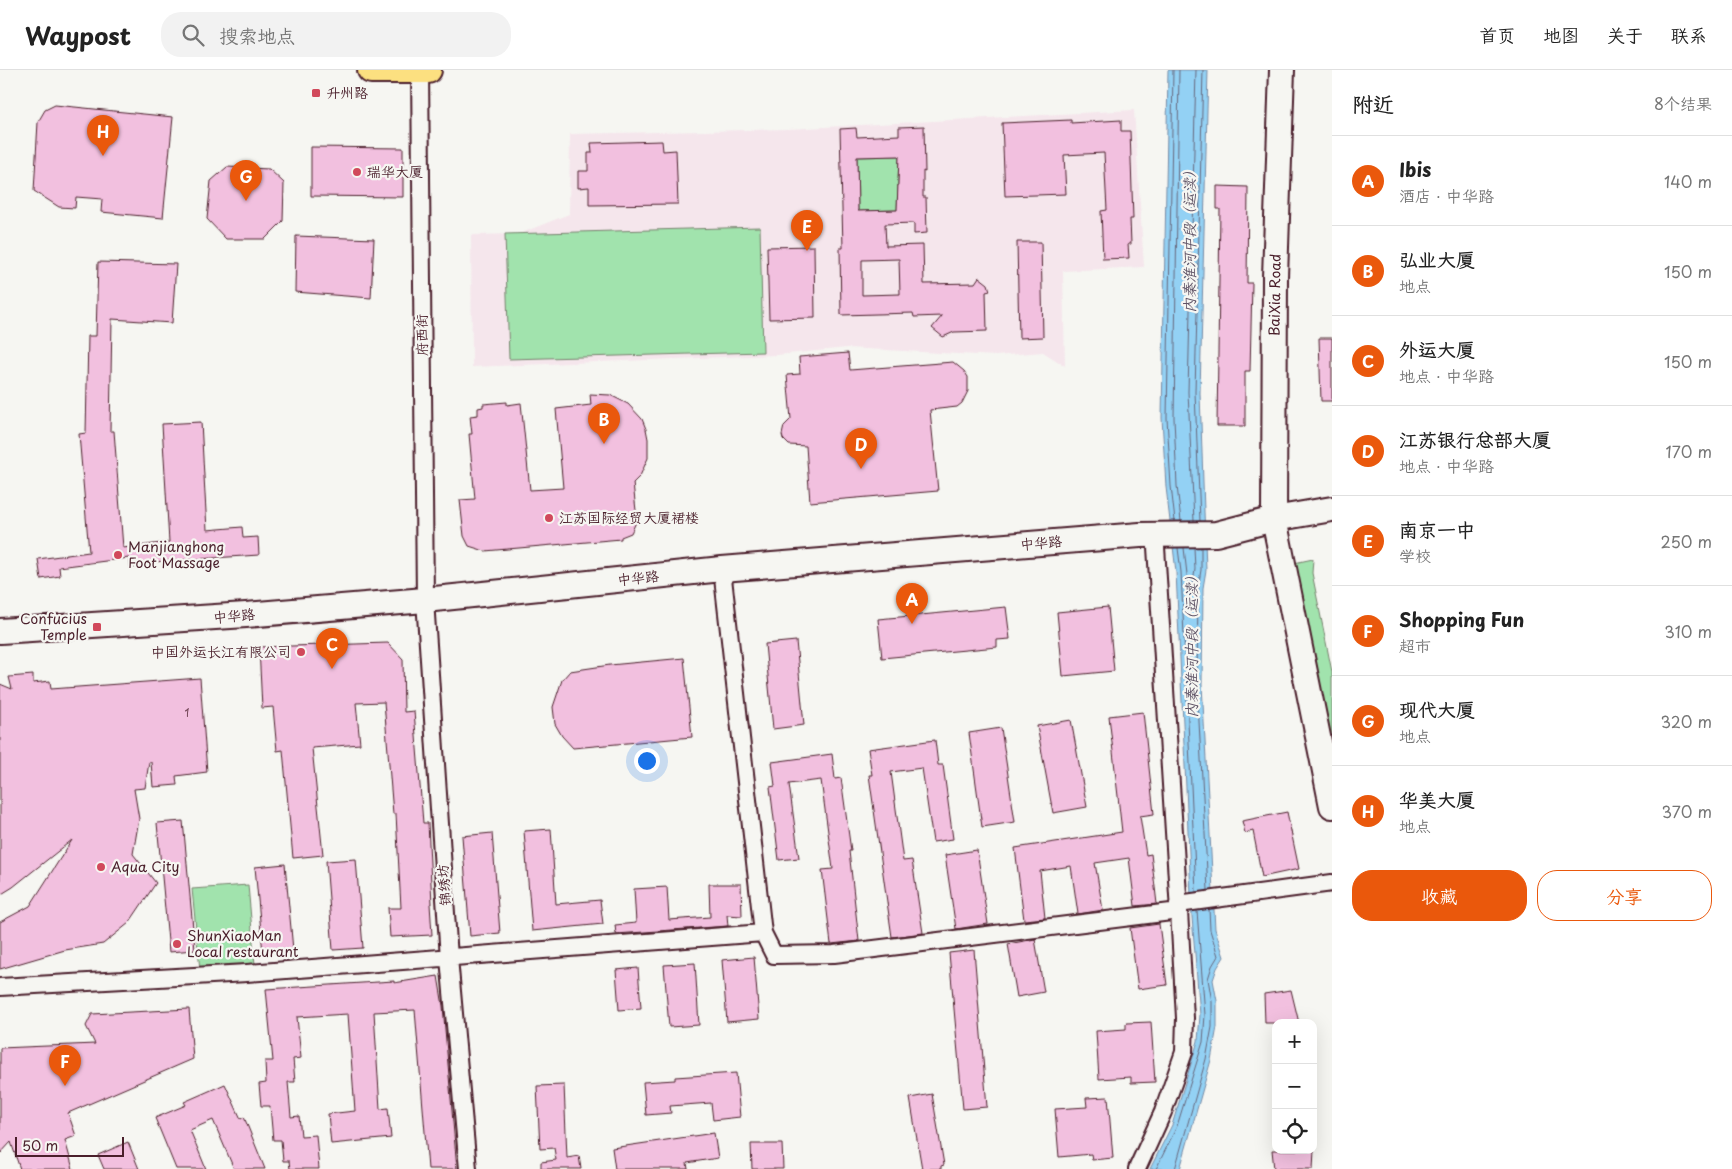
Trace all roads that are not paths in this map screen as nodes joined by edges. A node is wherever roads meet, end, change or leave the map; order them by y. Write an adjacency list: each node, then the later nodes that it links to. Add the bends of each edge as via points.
1 (371, 70): 2 (main road)
2 (420, 70): 3 (main road); 9 (street, 府西街)
3 (428, 70)
4 (1282, 70): 6 (main road, BaiXia Road, via 1275,277)
5 (1332, 509): 6 (main road, 中华路)
6 (1274, 520): 7 (main road, 中华路, via 1216,534); 11 (main road, BaiXia Road)
7 (1148, 541): 8 (main road, 中华路); 14 (street)
8 (722, 569): 9 (main road, 中华路); 15 (street)
9 (425, 600): 10 (main road, 中华路); 16 (street, 锦绣坊)
10 (0, 631)
11 (1325, 733): 12 (main road, BaiXia Road)
12 (1332, 806)
13 (1332, 883): 14 (street, via 1232,896)
14 (1178, 907): 15 (street, via 834,954 774,955); 19 (street, via 1184,1052 1163,1112)
15 (763, 933): 16 (street)
16 (450, 958): 17 (street); 18 (street, 锦绣坊)
17 (0, 987)
18 (468, 1169)
19 (1137, 1169)

